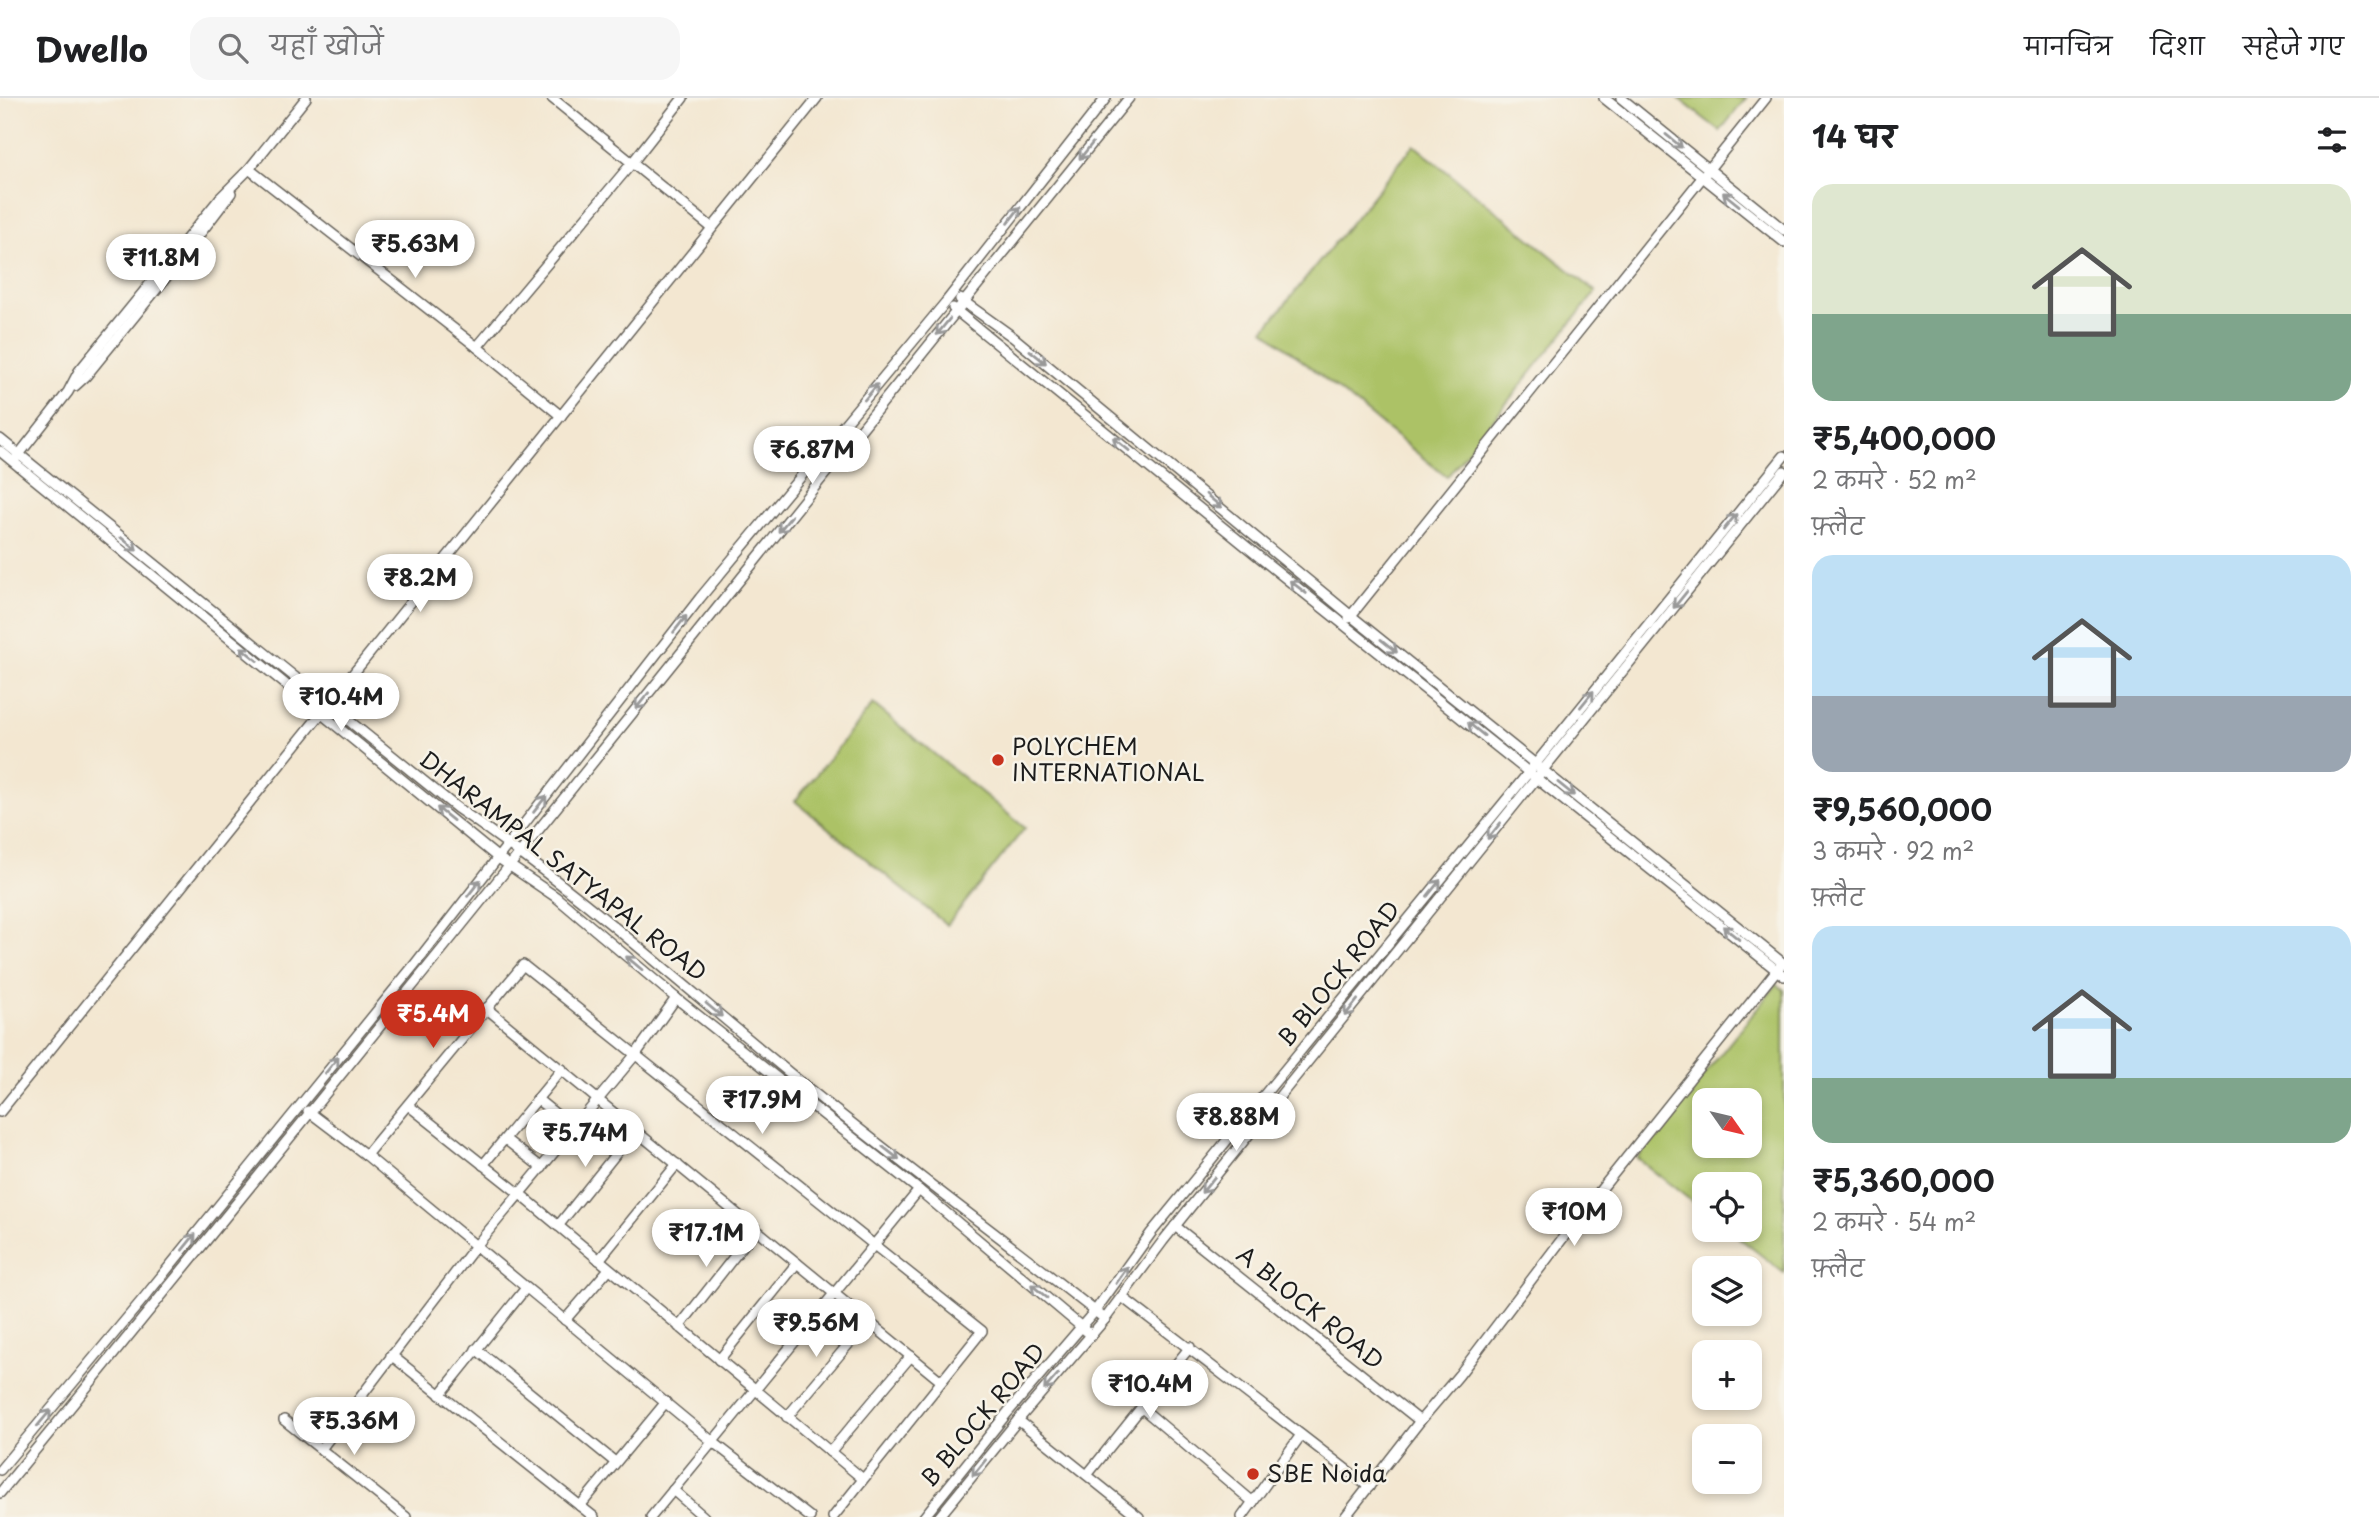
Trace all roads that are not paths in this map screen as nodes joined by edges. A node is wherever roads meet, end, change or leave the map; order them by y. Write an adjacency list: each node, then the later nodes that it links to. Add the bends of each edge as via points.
1 (306, 98): 11 (street)
2 (552, 98): 10 (street)
3 (682, 98): 10 (street)
4 (817, 98): 13 (street)
5 (1106, 98): 16 (street, one-way to 5)
6 (1129, 98): 17 (street, one-way to 17)
7 (1604, 98): 12 (street)
8 (1621, 98): 12 (street, one-way to 12)
9 (1766, 98): 12 (street)
10 (632, 163): 13 (street); 20 (street)
11 (249, 169): 20 (street); 25 (street, via 220,198 79,372)
12 (1705, 173): 14 (street); 15 (street, one-way to 12); 27 (street)
13 (711, 227): 21 (street)
14 (1784, 230)
15 (1784, 242)
16 (952, 293): 17 (street); 18 (street)
17 (964, 301): 19 (street); 27 (street, one-way to 27, via 1084,394)
18 (945, 303): 19 (street); 33 (street, one-way to 18, via 700,598)
19 (957, 310): 28 (street, one-way to 19); 34 (street, one-way to 34)
20 (477, 347): 21 (street)
21 (561, 416): 29 (street)
22 (0, 439): 25 (street, DHARAMPAL SATYAPAL ROAD)
23 (0, 451): 25 (street, DHARAMPAL SATYAPAL ROAD)
24 (1784, 456): 31 (street, B BLOCK ROAD, one-way to 24)
25 (16, 458): 29 (street, DHARAMPAL SATYAPAL ROAD, one-way to 29); 30 (street, DHARAMPAL SATYAPAL ROAD, one-way to 25)
26 (1784, 471): 32 (street, B BLOCK ROAD, one-way to 32)
27 (1350, 615): 28 (street); 31 (street, one-way to 31)
28 (1344, 624): 31 (street, one-way to 28)
29 (329, 704): 30 (street); 33 (street, DHARAMPAL SATYAPAL ROAD)
30 (322, 713): 35 (street, DHARAMPAL SATYAPAL ROAD, one-way to 30); 46 (street)
31 (1532, 768): 32 (street); 68 (street, B BLOCK ROAD, one-way to 31, via 1151,1233)
32 (1540, 774): 37 (street); 58 (street, B BLOCK ROAD, one-way to 58)
33 (509, 843): 34 (street, DHARAMPAL SATYAPAL ROAD); 35 (street)
34 (519, 852): 36 (street); 68 (street, DHARAMPAL SATYAPAL ROAD, one-way to 68, via 829,1105)
35 (497, 857): 36 (street, DHARAMPAL SATYAPAL ROAD); 44 (street, one-way to 35)
36 (509, 865): 38 (street, DHARAMPAL SATYAPAL ROAD, one-way to 36, via 556,897); 47 (street)
37 (1782, 968): 88 (street)
38 (676, 998): 40 (street); 55 (street, DHARAMPAL SATYAPAL ROAD)
39 (486, 1008): 40 (street, via 523,965); 41 (street); 45 (street)
40 (636, 1054): 43 (street); 60 (street)
41 (562, 1069): 42 (street); 43 (street)
42 (537, 1099): 48 (street); 50 (street)
43 (597, 1099): 48 (street); 49 (street)
44 (300, 1105): 47 (street); 94 (street, one-way to 44)
45 (408, 1105): 51 (street); 53 (street)
46 (0, 1112)
47 (310, 1113): 51 (street); 99 (street)
48 (574, 1129): 54 (street)
49 (635, 1130): 52 (street); 57 (street)
50 (505, 1139): 53 (street); 54 (street)
51 (366, 1155): 61 (street)
52 (677, 1164): 59 (street); 62 (street)
53 (483, 1165): 56 (street)
54 (542, 1168): 56 (street)
55 (919, 1190): 60 (street); 73 (street, DHARAMPAL SATYAPAL ROAD, one-way to 55)
56 (520, 1194): 57 (street); 61 (street)
57 (558, 1226): 62 (street)
58 (1175, 1226): 67 (street, B BLOCK ROAD); 88 (street, A BLOCK ROAD)
59 (757, 1229): 63 (street); 72 (street)
60 (873, 1244): 66 (street); 80 (street, via 982,1331)
61 (475, 1247): 65 (street); 77 (street)
62 (599, 1260): 64 (street)
63 (797, 1263): 66 (street); 79 (street)
64 (609, 1269): 69 (street); 72 (street)
65 (526, 1288): 69 (street); 76 (street)
66 (833, 1293): 71 (street); 81 (street)
67 (1122, 1297): 70 (street, B BLOCK ROAD); 75 (street)
68 (1095, 1311): 70 (street, DHARAMPAL SATYAPAL ROAD); 73 (street, B BLOCK ROAD)
69 (565, 1320): 83 (street)
70 (1105, 1320): 74 (street, B BLOCK ROAD)
71 (868, 1321): 78 (street); 85 (street)
72 (679, 1326): 79 (street)
73 (1082, 1326): 74 (street, DHARAMPAL SATYAPAL ROAD); 108 (street, B BLOCK ROAD)
74 (1091, 1335): 87 (street, B BLOCK ROAD, one-way to 87)
75 (1190, 1347): 84 (street); 89 (street)
76 (476, 1349): 82 (street); 93 (street)
77 (391, 1355): 82 (street); 91 (street)
78 (911, 1356): 80 (street); 92 (street)
79 (719, 1360): 81 (street)
80 (941, 1381): 96 (street)
81 (755, 1390): 85 (street); 90 (street)
82 (440, 1395): 101 (street)
83 (666, 1402): 90 (street); 93 (street)
84 (1142, 1408): 95 (street); 100 (street)
85 (788, 1416): 92 (street)
86 (284, 1420): 91 (street)
87 (1018, 1420): 95 (street); 109 (street, B BLOCK ROAD, one-way to 109)
88 (1420, 1421): 97 (street)
89 (1301, 1435): 97 (street); 100 (street)
90 (713, 1442): 98 (street); 106 (street)
91 (321, 1449): 102 (street)
92 (831, 1452): 96 (street)
93 (615, 1462): 101 (street)
94 (0, 1470)
95 (1087, 1475): 110 (street)
96 (863, 1479): 107 (street)
97 (1369, 1488): 112 (street)
98 (673, 1490): 104 (street); 105 (street)
99 (0, 1493)
100 (1253, 1502): 111 (street)
101 (580, 1506): 103 (street)
102 (406, 1517)
103 (594, 1517)
104 (651, 1517)
105 (704, 1517)
106 (810, 1517)
107 (833, 1517)
108 (923, 1517)
109 (940, 1517)
110 (1139, 1517)
111 (1242, 1517)
112 (1345, 1517)

